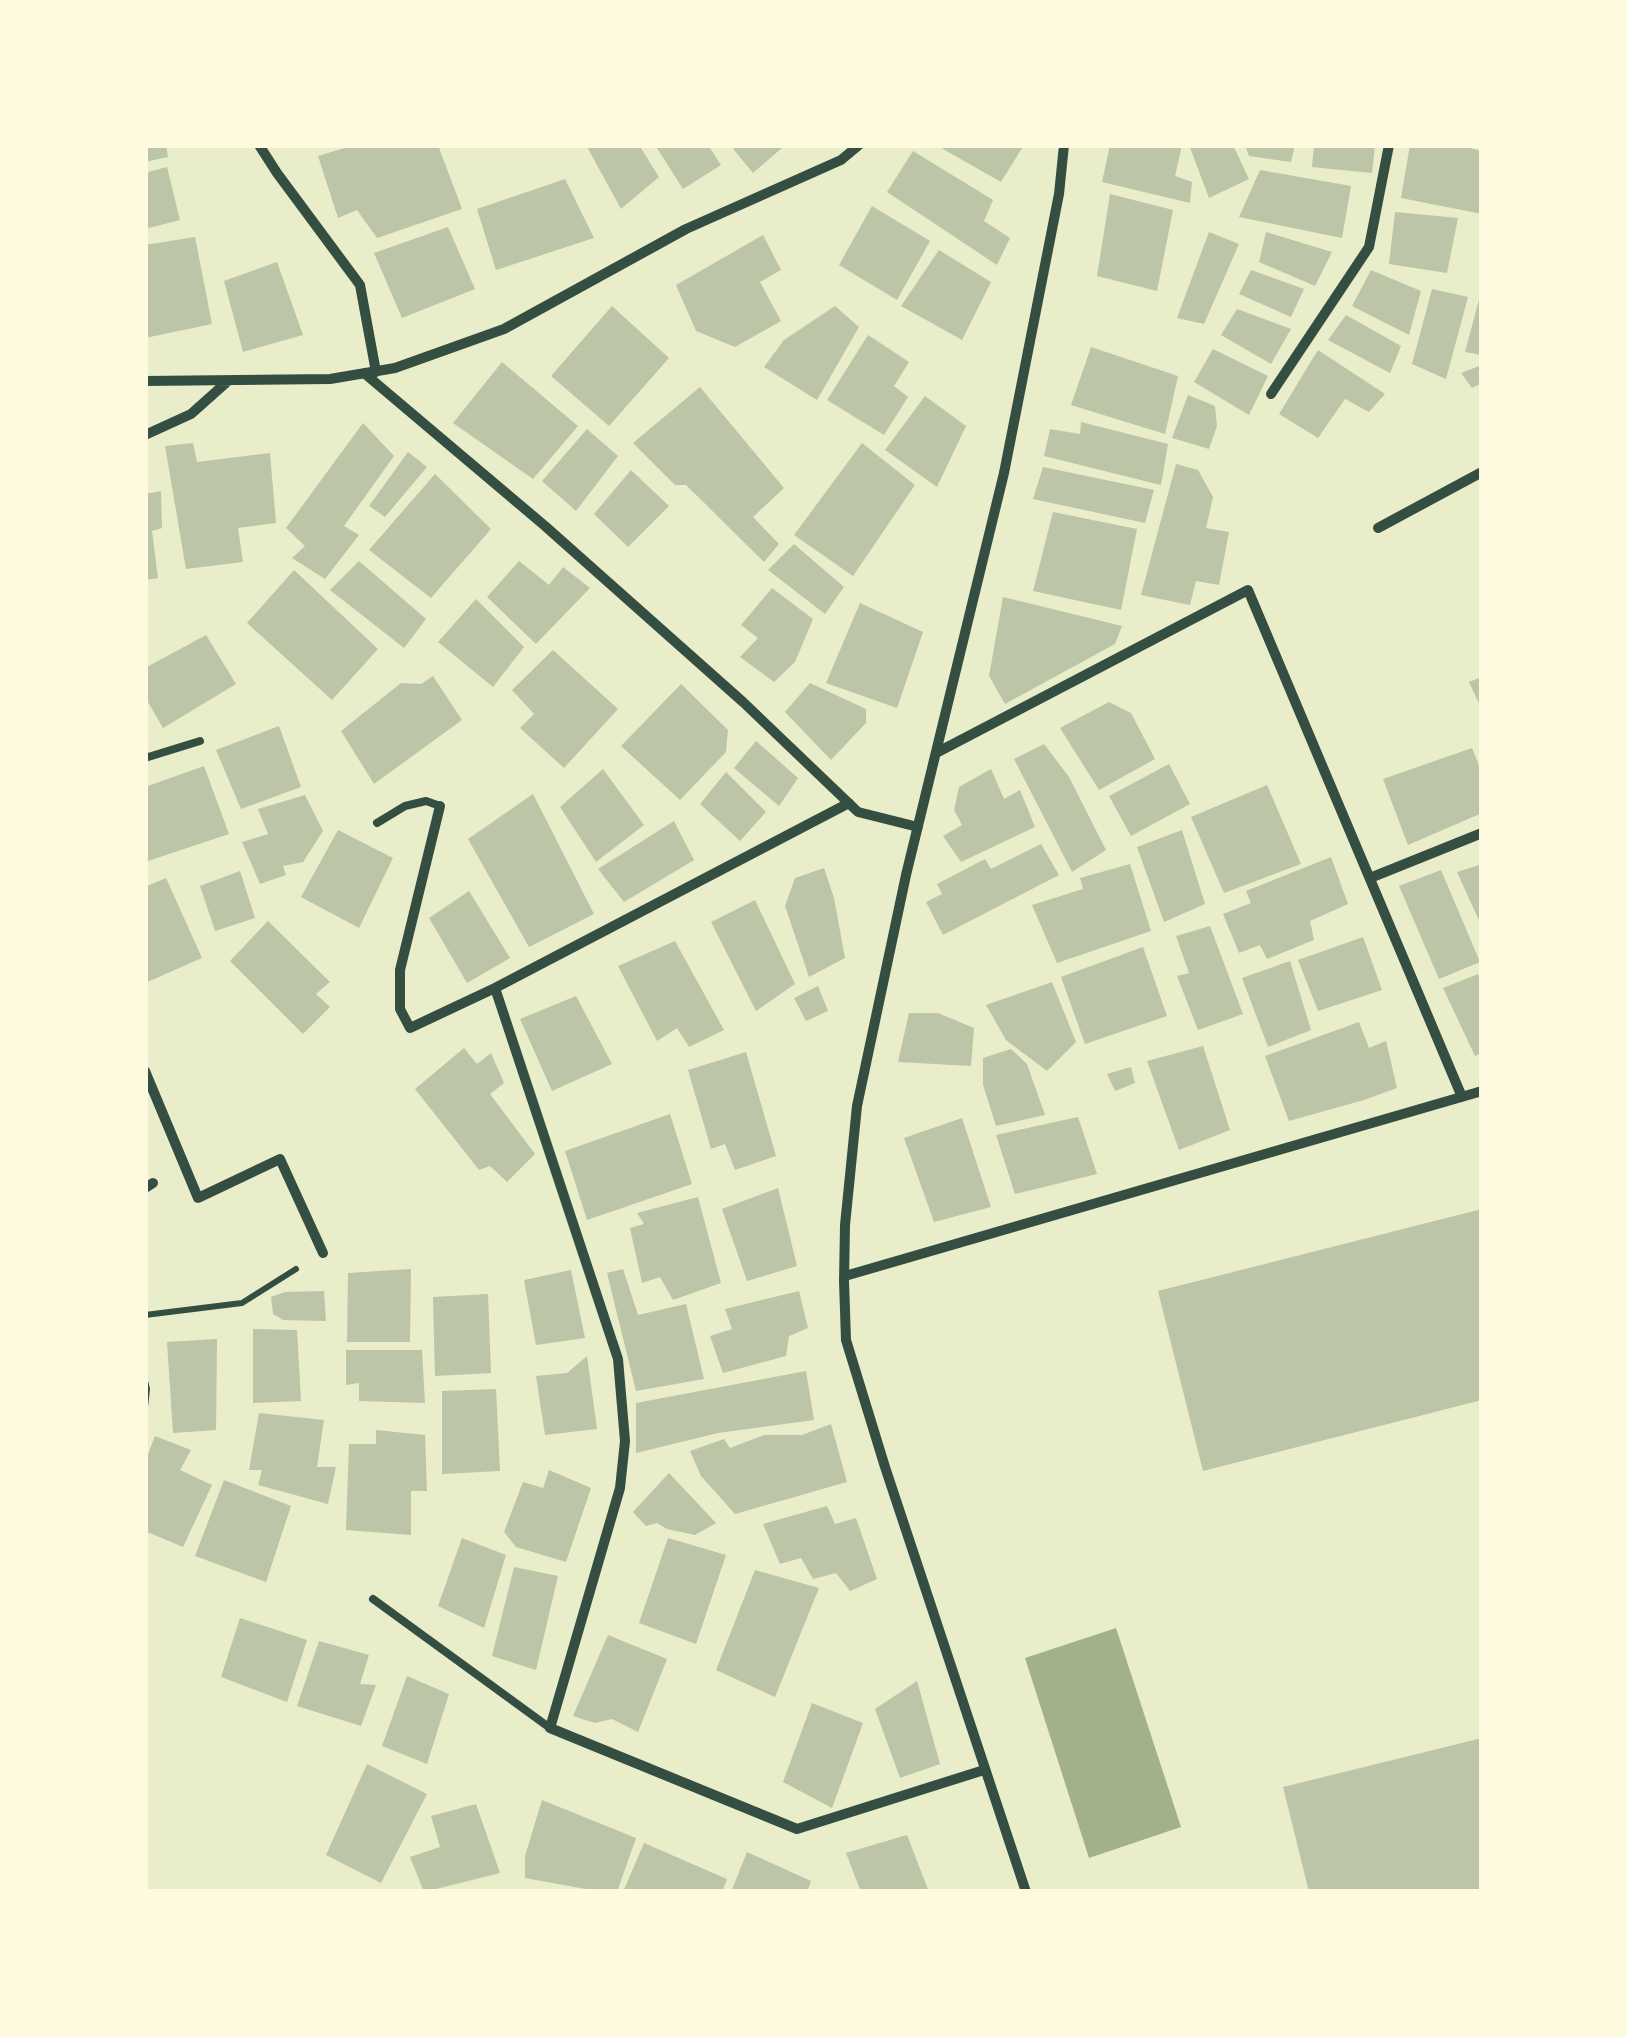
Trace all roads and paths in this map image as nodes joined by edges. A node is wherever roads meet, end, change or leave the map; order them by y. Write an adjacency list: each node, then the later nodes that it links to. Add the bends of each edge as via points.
1 (260, 145): 5 (street, via 360,285)
2 (859, 145): 5 (street, via 841,160 686,230 504,329)
3 (1064, 145): 13 (street, via 1004,474)
4 (1389, 145): 8 (street, via 1369,247)
5 (370, 373): 6 (street, via 330,380); 15 (street)
6 (229, 380): 7 (street); 9 (street, via 191,414)
7 (145, 382)
8 (1272, 394)
9 (145, 435)
10 (1482, 472): 11 (street)
11 (1378, 528)
12 (200, 740): 14 (lane)
13 (936, 753): 18 (street); 20 (street, via 1248,590)
14 (145, 758)
15 (849, 802): 18 (street, via 858,812); 21 (street)
16 (440, 806): 17 (lane, via 405,806); 21 (street, via 400,970 400,1009 410,1028)
17 (377, 823)
18 (918, 827): 26 (street, via 857,1106)
19 (1482, 833): 20 (street)
20 (1370, 878): 24 (street)
21 (495, 988): 31 (street, via 618,1358 625,1440 620,1488)
22 (145, 1071): 25 (street, via 198,1198 280,1159)
23 (1482, 1091): 24 (street)
24 (1462, 1096): 26 (street)
25 (323, 1252): 27 (path, via 242,1303)
26 (844, 1276): 32 (street, via 846,1340)
27 (145, 1315)
28 (145, 1381): 29 (path)
29 (145, 1408)
30 (373, 1599): 31 (lane)
31 (550, 1728): 32 (street, via 797,1830)
32 (984, 1770): 33 (street)
33 (1026, 1892)

